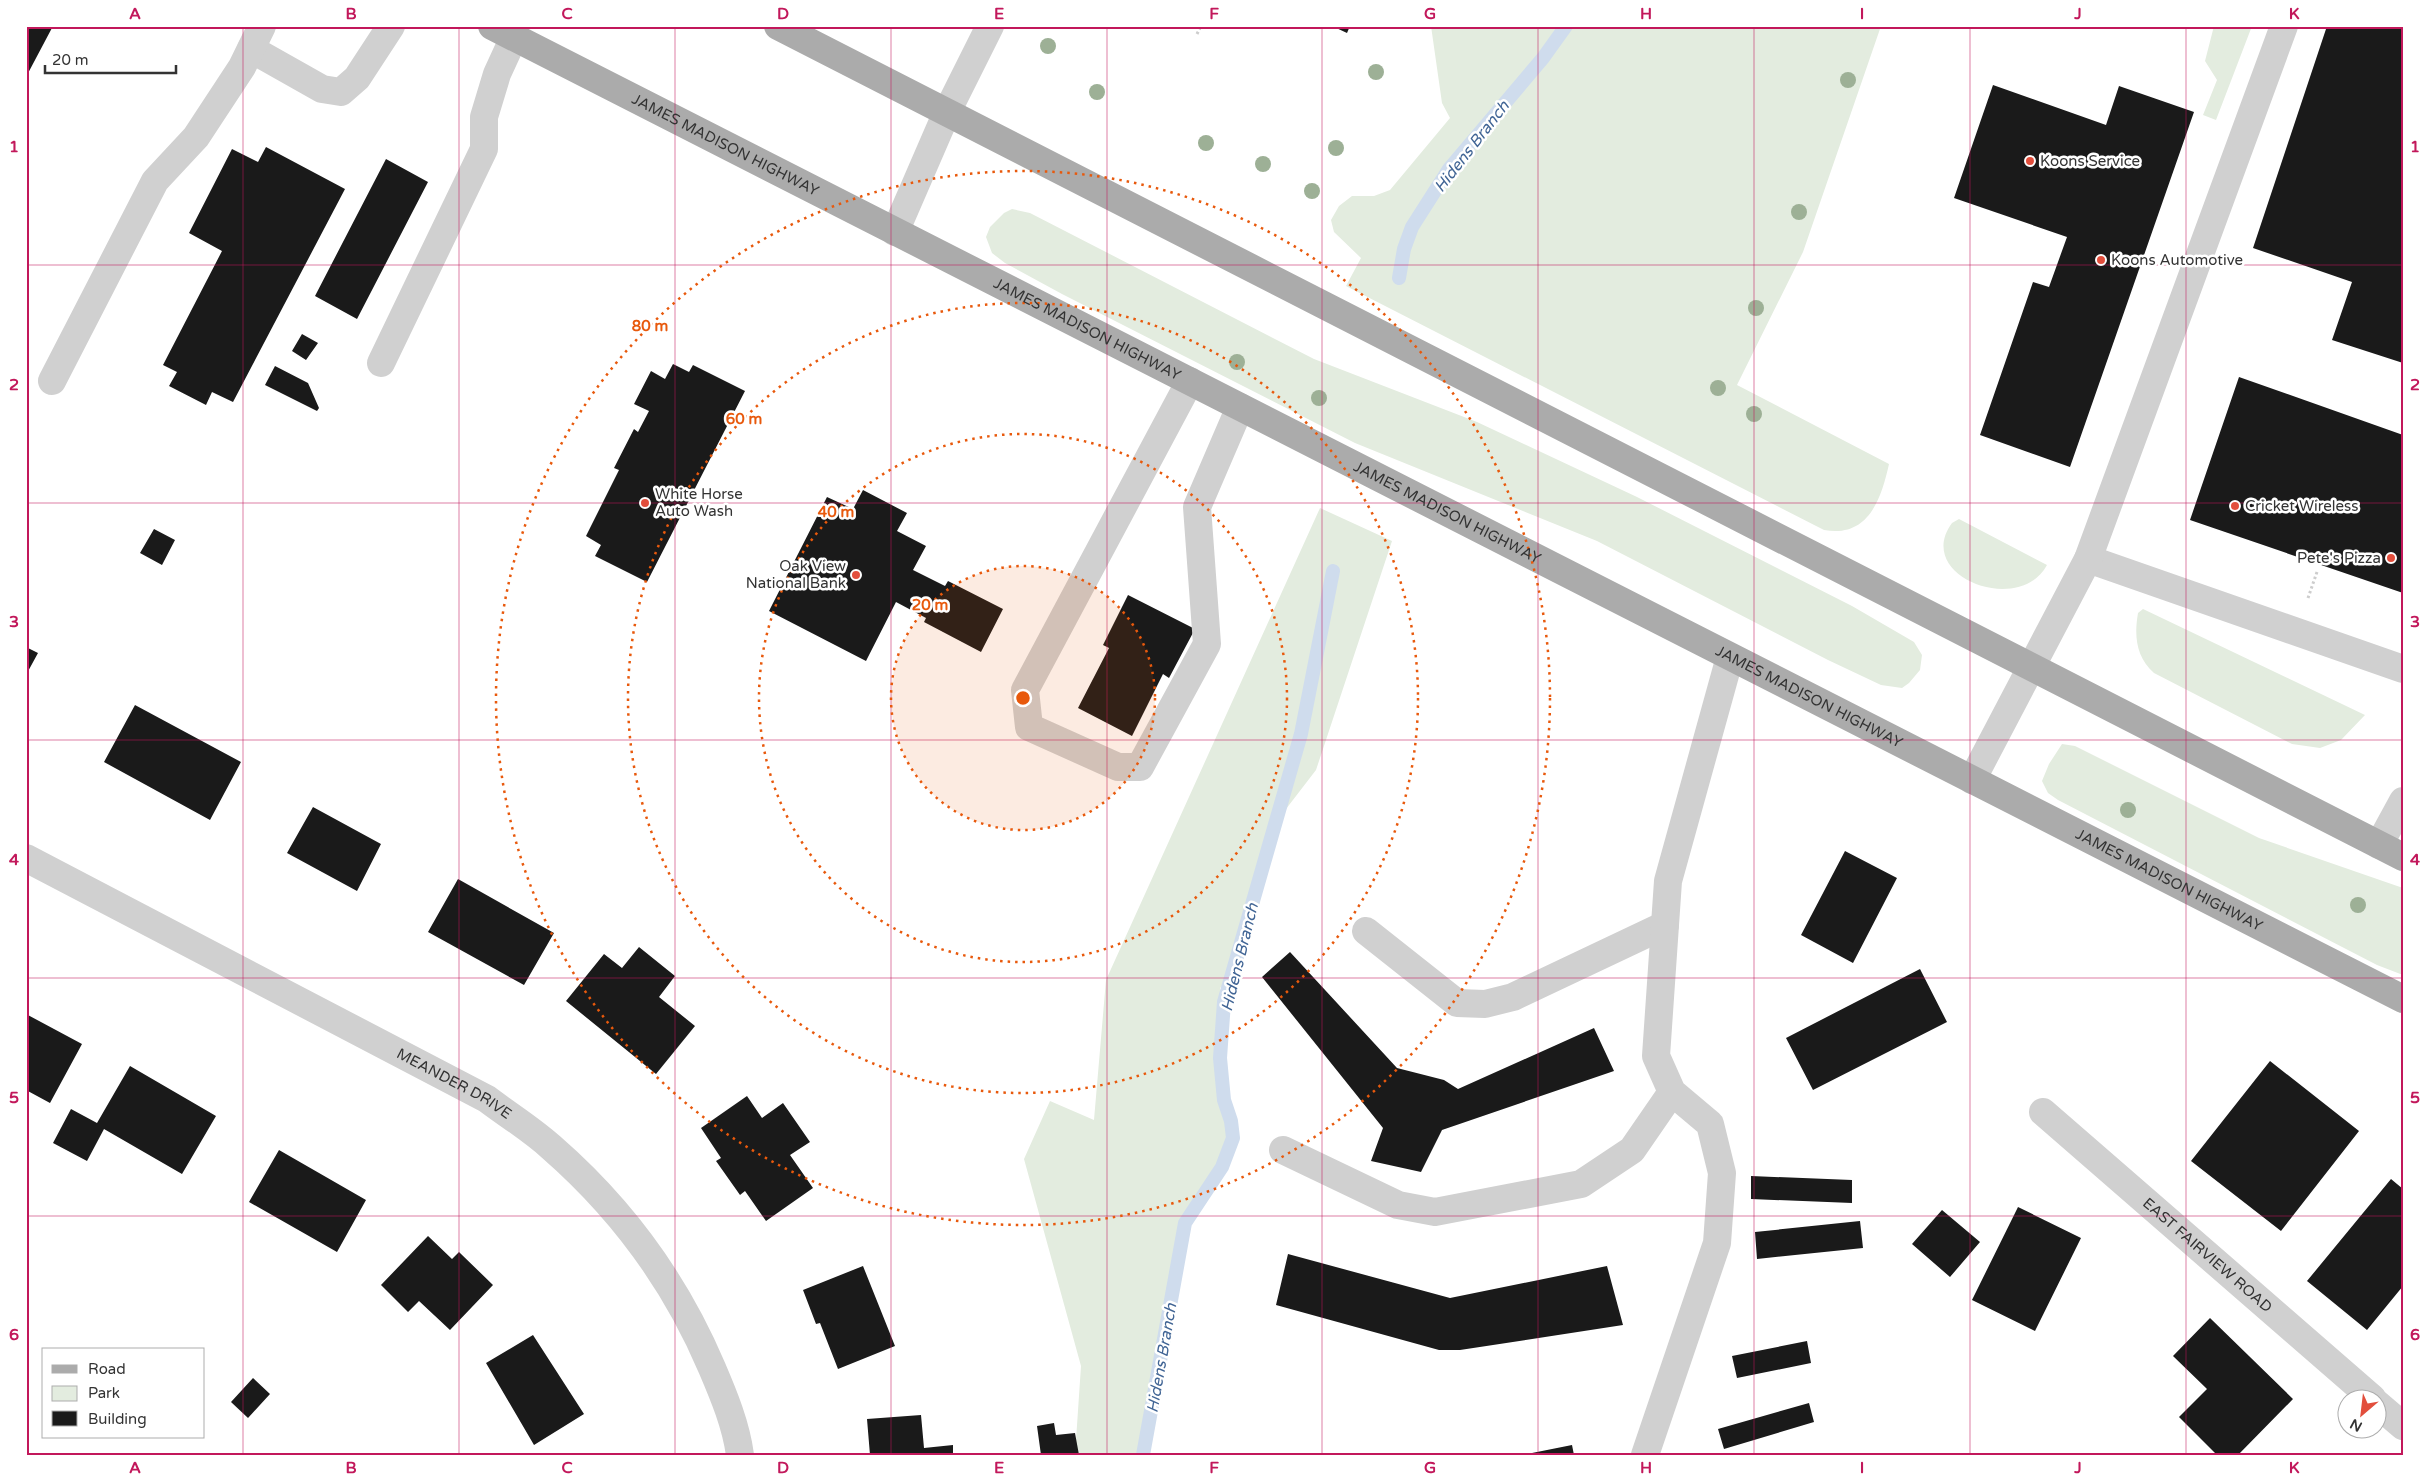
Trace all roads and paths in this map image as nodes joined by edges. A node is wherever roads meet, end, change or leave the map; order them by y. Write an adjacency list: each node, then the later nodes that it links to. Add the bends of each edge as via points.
1 (391, 26): 8 (street, via 357,78 341,92 322,90)
2 (778, 26): 9 (main road)
3 (990, 26): 9 (street)
4 (1201, 26): 7 (path)
5 (2284, 26): 15 (street)
6 (503, 32): 10 (main road, JAMES MADISON HIGHWAY); 11 (street, via 497,74 484,117 484,149)
7 (1197, 34)
8 (257, 38): 12 (street, via 196,137 155,181)
9 (947, 112): 10 (street); 17 (main road)
10 (895, 232): 13 (main road, JAMES MADISON HIGHWAY)
11 (381, 363)
12 (52, 381)
13 (1190, 381): 14 (main road, JAMES MADISON HIGHWAY); 14 (street, via 1025,690 1029,727 1118,767 1140,766 1207,644 1197,507)
14 (1240, 407): 16 (main road, JAMES MADISON HIGHWAY)
15 (2088, 559): 17 (street); 18 (street)
16 (1730, 657): 19 (main road, JAMES MADISON HIGHWAY); 24 (street, via 1668,881)
17 (2031, 668): 19 (street); 21 (main road)
18 (2403, 669)
19 (1972, 780): 26 (main road, JAMES MADISON HIGHWAY)
20 (2403, 801): 21 (street)
21 (2379, 845): 23 (main road)
22 (26, 858): 33 (street, MEANDER DRIVE, via 487,1099 550,1146 606,1200 664,1275 695,1329 722,1393)
23 (2403, 858)
24 (1666, 925): 25 (street, via 1513,997 1485,1004 1457,1003); 27 (street, via 1656,1056)
25 (1366, 931)
26 (2403, 999)
27 (1672, 1092): 29 (street, via 1632,1150 1581,1184 1435,1212 1398,1205); 34 (street, via 1710,1124 1722,1173 1717,1243)
28 (2042, 1112): 30 (street, EAST FAIRVIEW ROAD)
29 (1282, 1150)
30 (2360, 1388)
31 (2386, 1412): 32 (street)
32 (2403, 1426)
33 (740, 1455)
34 (1645, 1455)

